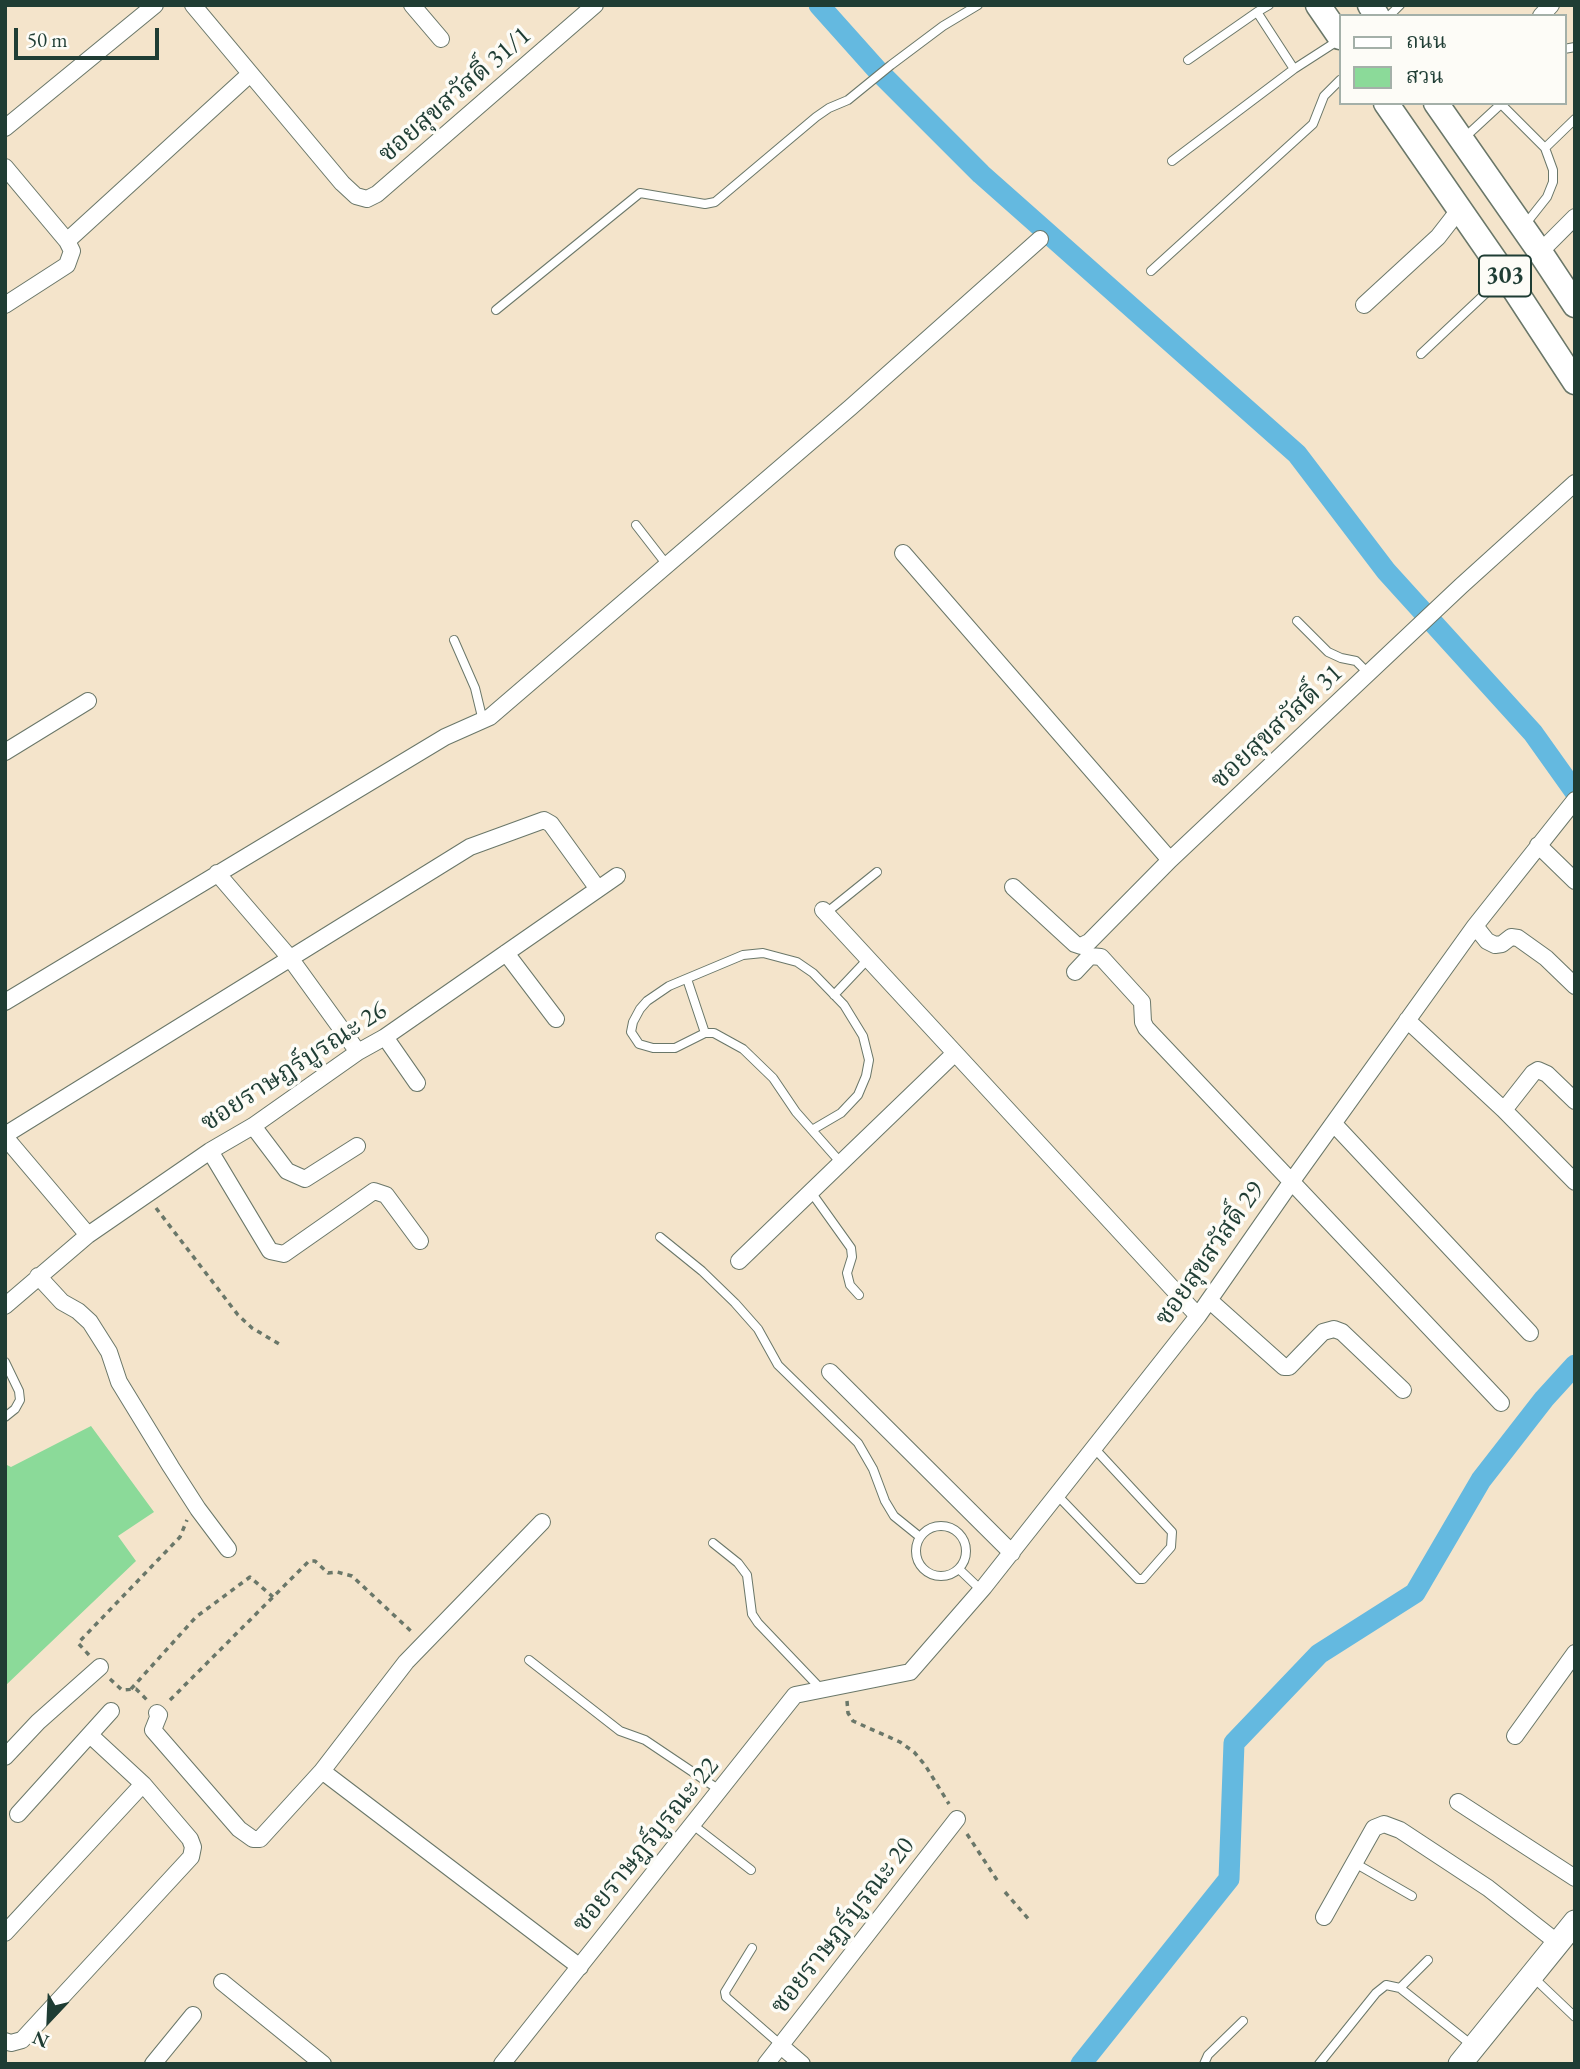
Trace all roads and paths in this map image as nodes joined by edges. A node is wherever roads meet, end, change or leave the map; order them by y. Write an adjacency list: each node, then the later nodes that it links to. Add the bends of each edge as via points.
1 (155, 5): 21 (street)
2 (193, 5): 14 (street)
3 (412, 5): 10 (street)
4 (596, 5): 14 (street, ซอยสุขสวัสดิ์ 31/1, via 366,199 356,195)
5 (978, 5): 37 (lane, via 943,26 848,100 816,117 715,202 645,192 635,195)
6 (1269, 5): 8 (lane)
7 (1318, 5): 9 (main road)
8 (1257, 12): 12 (lane); 13 (lane)
9 (1338, 35)
10 (441, 39)
11 (1338, 39): 13 (lane)
12 (1188, 60)
13 (1294, 69): 24 (lane)
14 (250, 75): 30 (street)
15 (1338, 82): 32 (lane, via 1324,96 1314,124)
16 (1387, 105): 26 (main road, 303)
17 (1500, 105): 22 (lane)
18 (1502, 105): 23 (lane)
19 (1443, 106): 22 (main road, 303)
20 (1575, 119): 23 (lane)
21 (5, 128)
22 (1461, 141): 28 (main road, 303)
23 (1545, 148): 28 (lane, via 1553,182)
24 (1171, 161)
25 (5, 167): 30 (street)
26 (1459, 211): 33 (main road, 303); 35 (street, via 1438,237)
27 (1575, 218): 31 (street)
28 (1522, 228): 31 (main road, 303)
29 (1040, 239): 43 (street)
30 (67, 241): 34 (street, via 72,251 67,265)
31 (1540, 252): 36 (main road, 303)
32 (1151, 271)
33 (1505, 275): 38 (lane); 39 (main road, 303)
34 (5, 305)
35 (1364, 305)
36 (1575, 305)
37 (496, 310)
38 (1421, 354)
39 (1575, 382)
40 (1575, 483): 46 (street, ซอยสุขสวัสดิ์ 31)
41 (636, 526): 43 (lane)
42 (903, 553): 52 (street)
43 (667, 565): 48 (street)
44 (1297, 621): 46 (lane, via 1328,652 1356,661)
45 (454, 640): 48 (lane, via 475,688)
46 (1369, 674): 52 (street, ซอยสุขสวัสดิ์ 31)
47 (88, 701): 49 (street)
48 (483, 721): 54 (street, via 445,737)
49 (5, 752)
50 (1572, 803): 51 (street, ซอยสุขสวัสดิ์ 29)
51 (1538, 845): 56 (street); 60 (street, ซอยสุขสวัสดิ์ 29)
52 (1170, 860): 57 (street, ซอยสุขสวัสดิ์ 31, via 1081,946)
53 (877, 872): 59 (lane)
54 (217, 873): 62 (street); 68 (street)
55 (617, 876): 58 (street, ซอยราษฎร์บูรณะ 26)
56 (1575, 881)
57 (1013, 887)
58 (598, 889): 61 (street, ซอยราษฎร์บูรณะ 26); 62 (street, via 551,824 537,821 470,847)
59 (825, 911): 63 (street)
60 (1475, 926): 66 (street, via 1495,945 1518,938); 70 (street, ซอยสุขสวัสดิ์ 29)
61 (506, 953): 69 (street); 72 (street, ซอยราษฎร์บูรณะ 26)
62 (290, 958): 73 (street); 81 (street)
63 (868, 959): 67 (lane); 74 (street)
64 (1075, 972): 85 (street, via 1090,956 1101,957 1142,1002 1146,1028)
65 (687, 979): 67 (lane, via 743,955 763,953 797,961); 71 (lane); 71 (lane, via 647,1001 631,1032 639,1044 653,1048 675,1048)
66 (1575, 986)
67 (834, 995): 80 (lane, via 863,1036 869,1060 858,1095 841,1113)
68 (5, 1002)
69 (556, 1018)
70 (1408, 1020): 77 (street); 78 (street, ซอยสุขสวัสดิ์ 29)
71 (705, 1033): 80 (lane, via 715,1033 743,1049 773,1078)
72 (385, 1037): 73 (street, ซอยราษฎร์บูรณะ 26); 75 (street)
73 (358, 1052): 79 (street, ซอยราษฎร์บูรณะ 26)
74 (954, 1054): 84 (street); 97 (street)
75 (417, 1083)
76 (1575, 1101): 77 (street, via 1538,1070)
77 (1504, 1110): 86 (street)
78 (1334, 1124): 85 (street, ซอยสุขสวัสดิ์ 29); 98 (street)
79 (253, 1126): 82 (street, via 287,1171 304,1180); 83 (street, ซอยราษฎร์บูรณะ 26)
80 (812, 1130): 84 (lane)
81 (5, 1136): 89 (street)
82 (357, 1146)
83 (210, 1151): 88 (street, ซอยราษฎร์บูรณะ 26); 91 (street, via 270,1251 284,1254 374,1191 386,1195)
84 (841, 1163): 87 (street)
85 (1292, 1181): 95 (street, ซอยสุขสวัสดิ์ 29); 103 (street)
86 (1575, 1182)
87 (811, 1192): 92 (street); 94 (lane, via 851,1248 847,1273)
88 (146, 1196): 89 (street, ซอยราษฎร์บูรณะ 26); 99 (path, via 238,1315)
89 (88, 1235): 93 (street, ซอยราษฎร์บูรณะ 26)
90 (660, 1237): 109 (lane, via 735,1303 758,1329 778,1365 858,1443 894,1516)
91 (420, 1241)
92 (739, 1261)
93 (38, 1276): 96 (street, ซอยราษฎร์บูรณะ 26); 107 (street, via 96,1331 120,1382)
94 (859, 1295)
95 (1209, 1300): 97 (street, ซอยสุขสวัสดิ์ 29); 102 (street, via 1284,1367 1323,1332 1334,1329)
96 (5, 1306)
97 (1198, 1315): 105 (street, ซอยสุขสวัสดิ์ 29)
98 (1530, 1333)
99 (281, 1345)
100 (5, 1362): 104 (lane, via 20,1400)
101 (830, 1372): 112 (street)
102 (1403, 1390)
103 (1501, 1403)
104 (5, 1417)
105 (1095, 1449): 106 (street, ซอยสุขสวัสดิ์ 29); 106 (lane, via 1172,1532 1171,1547 1138,1579)
106 (1058, 1496): 112 (street, ซอยสุขสวัสดิ์ 29)
107 (198, 1509): 111 (street); 119 (path, via 184,1523 180,1536 78,1643)
108 (542, 1522): 116 (street)
109 (920, 1537): 113 (lane, via 916,1553 926,1571 946,1576); 113 (lane, via 931,1527 942,1525 961,1534 967,1554)
110 (713, 1543): 122 (lane, via 747,1575 752,1614 758,1623)
111 (228, 1549)
112 (1012, 1553): 114 (street, ซอยสุขสวัสดิ์ 29)
113 (960, 1570): 114 (lane)
114 (981, 1590): 120 (street, ซอยสุขสวัสดิ์ 29, via 910,1672)
115 (274, 1597): 116 (path, via 309,1561 315,1561 328,1573 352,1576); 121 (path, via 250,1577 196,1617); 124 (path)
116 (424, 1644): 128 (street)
117 (1575, 1653): 126 (street)
118 (529, 1660): 130 (lane, via 620,1731 645,1740)
119 (100, 1667): 121 (path, via 117,1687); 127 (street)
120 (846, 1685): 122 (street, ซอยราษฎร์บูรณะ 22); 133 (path, via 853,1721 914,1752)
121 (131, 1689): 124 (path, via 142,1694)
122 (821, 1689): 130 (street, ซอยราษฎร์บูรณะ 22, via 795,1695)
123 (111, 1711): 125 (street)
124 (157, 1713): 128 (street, via 153,1730 239,1829 253,1839 262,1838)
125 (90, 1735): 129 (street); 132 (street)
126 (1515, 1736)
127 (5, 1757)
128 (322, 1771): 148 (street)
129 (143, 1784): 144 (street); 155 (street, via 190,1839 191,1857 22,2040)
130 (721, 1791): 134 (street, ซอยราษฎร์บูรณะ 22)
131 (1458, 1802): 137 (street)
132 (18, 1814)
133 (957, 1819): 138 (path); 156 (street, ซอยราษฎร์บูรณะ 20)
134 (693, 1825): 136 (lane); 148 (street, ซอยราษฎร์บูรณะ 22)
135 (1353, 1862): 140 (lane); 141 (street); 145 (street, via 1374,1828 1384,1825 1400,1830 1488,1888)
136 (751, 1870)
137 (1575, 1878)
138 (997, 1880)
139 (1005, 1892): 142 (path)
140 (1412, 1896)
141 (1324, 1917)
142 (1031, 1922)
143 (1575, 1922): 145 (street)
144 (5, 1933)
145 (1558, 1943): 149 (street)
146 (752, 1948): 156 (lane, via 726,1997)
147 (1428, 1961): 151 (lane)
148 (580, 1967): 160 (street, ซอยราษฎร์บูรณะ 22)
149 (1532, 1976): 153 (lane); 157 (street)
150 (222, 1982): 159 (street)
151 (1401, 1988): 157 (lane); 164 (lane, via 1386,1986 1376,1993)
152 (193, 2015): 158 (street)
153 (1575, 2017)
154 (1243, 2021): 163 (lane)
155 (5, 2041)
156 (781, 2046): 161 (street, ซอยราษฎร์บูรณะ 20); 162 (street)
157 (1467, 2055)
158 (153, 2064)
159 (323, 2064)
160 (502, 2064)
161 (766, 2064)
162 (802, 2064)
163 (1204, 2064)
164 (1319, 2064)

